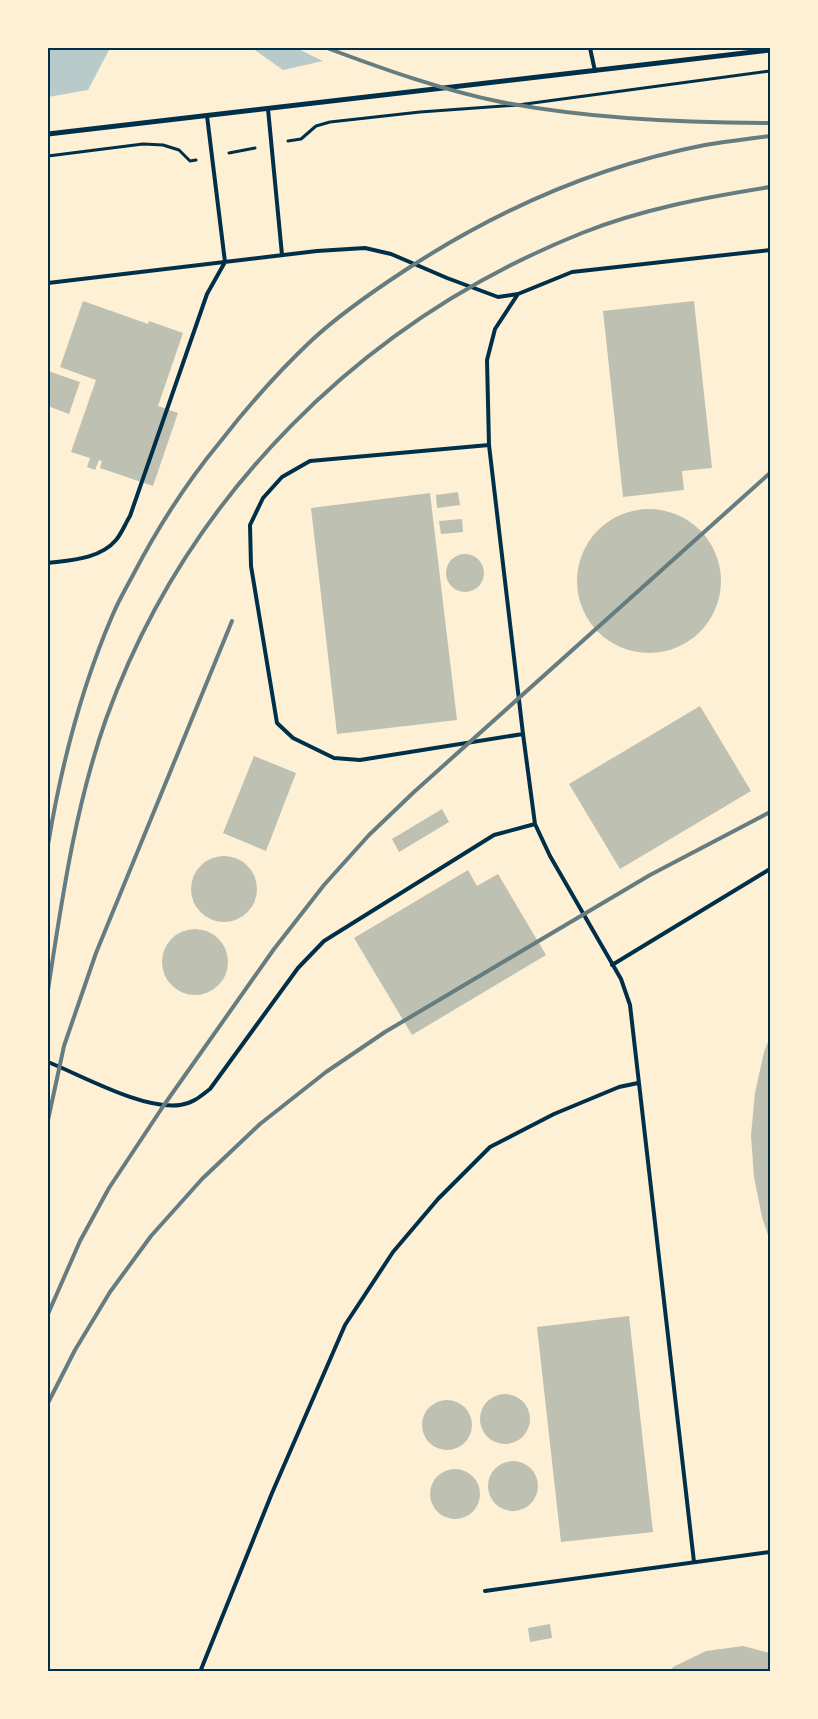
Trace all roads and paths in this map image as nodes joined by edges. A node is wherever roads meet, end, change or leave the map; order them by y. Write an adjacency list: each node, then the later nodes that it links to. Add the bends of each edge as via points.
1 (590, 48): 3 (lane)
2 (770, 50): 3 (street)
3 (595, 70): 5 (street)
4 (770, 72): 8 (path, via 518,105 330,122 316,126 301,139)
5 (268, 109): 6 (street); 8 (lane)
6 (207, 116): 7 (street); 10 (lane)
7 (48, 134)
8 (271, 144): 10 (path); 12 (lane)
9 (48, 156): 10 (path, via 143,144 163,144 180,150 190,161)
10 (212, 156): 13 (lane)
11 (770, 250): 15 (lane, via 572,272)
12 (282, 255): 13 (lane); 15 (lane, via 365,248 392,254 498,297)
13 (225, 262): 14 (lane); 17 (lane, via 207,294 130,516 116,540 105,550 88,557)
14 (48, 283)
15 (518, 294): 16 (lane, via 495,329 487,360)
16 (489, 445): 18 (lane); 18 (lane, via 310,461 282,477 263,498 250,525 251,566 277,723 293,738 334,758 360,760)
17 (48, 562)
18 (523, 734): 19 (lane)
19 (535, 824): 21 (lane); 22 (lane, via 494,835 324,942 298,968 210,1089 193,1102 164,1106 141,1102)
20 (770, 869): 21 (lane)
21 (612, 965): 23 (lane, via 630,1005)
22 (48, 1062)
23 (638, 1083): 25 (lane); 27 (lane, via 554,1114 490,1147 438,1199 393,1252 345,1325 272,1493)
24 (770, 1552): 25 (lane)
25 (694, 1562): 26 (lane)
26 (485, 1592)
27 (200, 1672)

